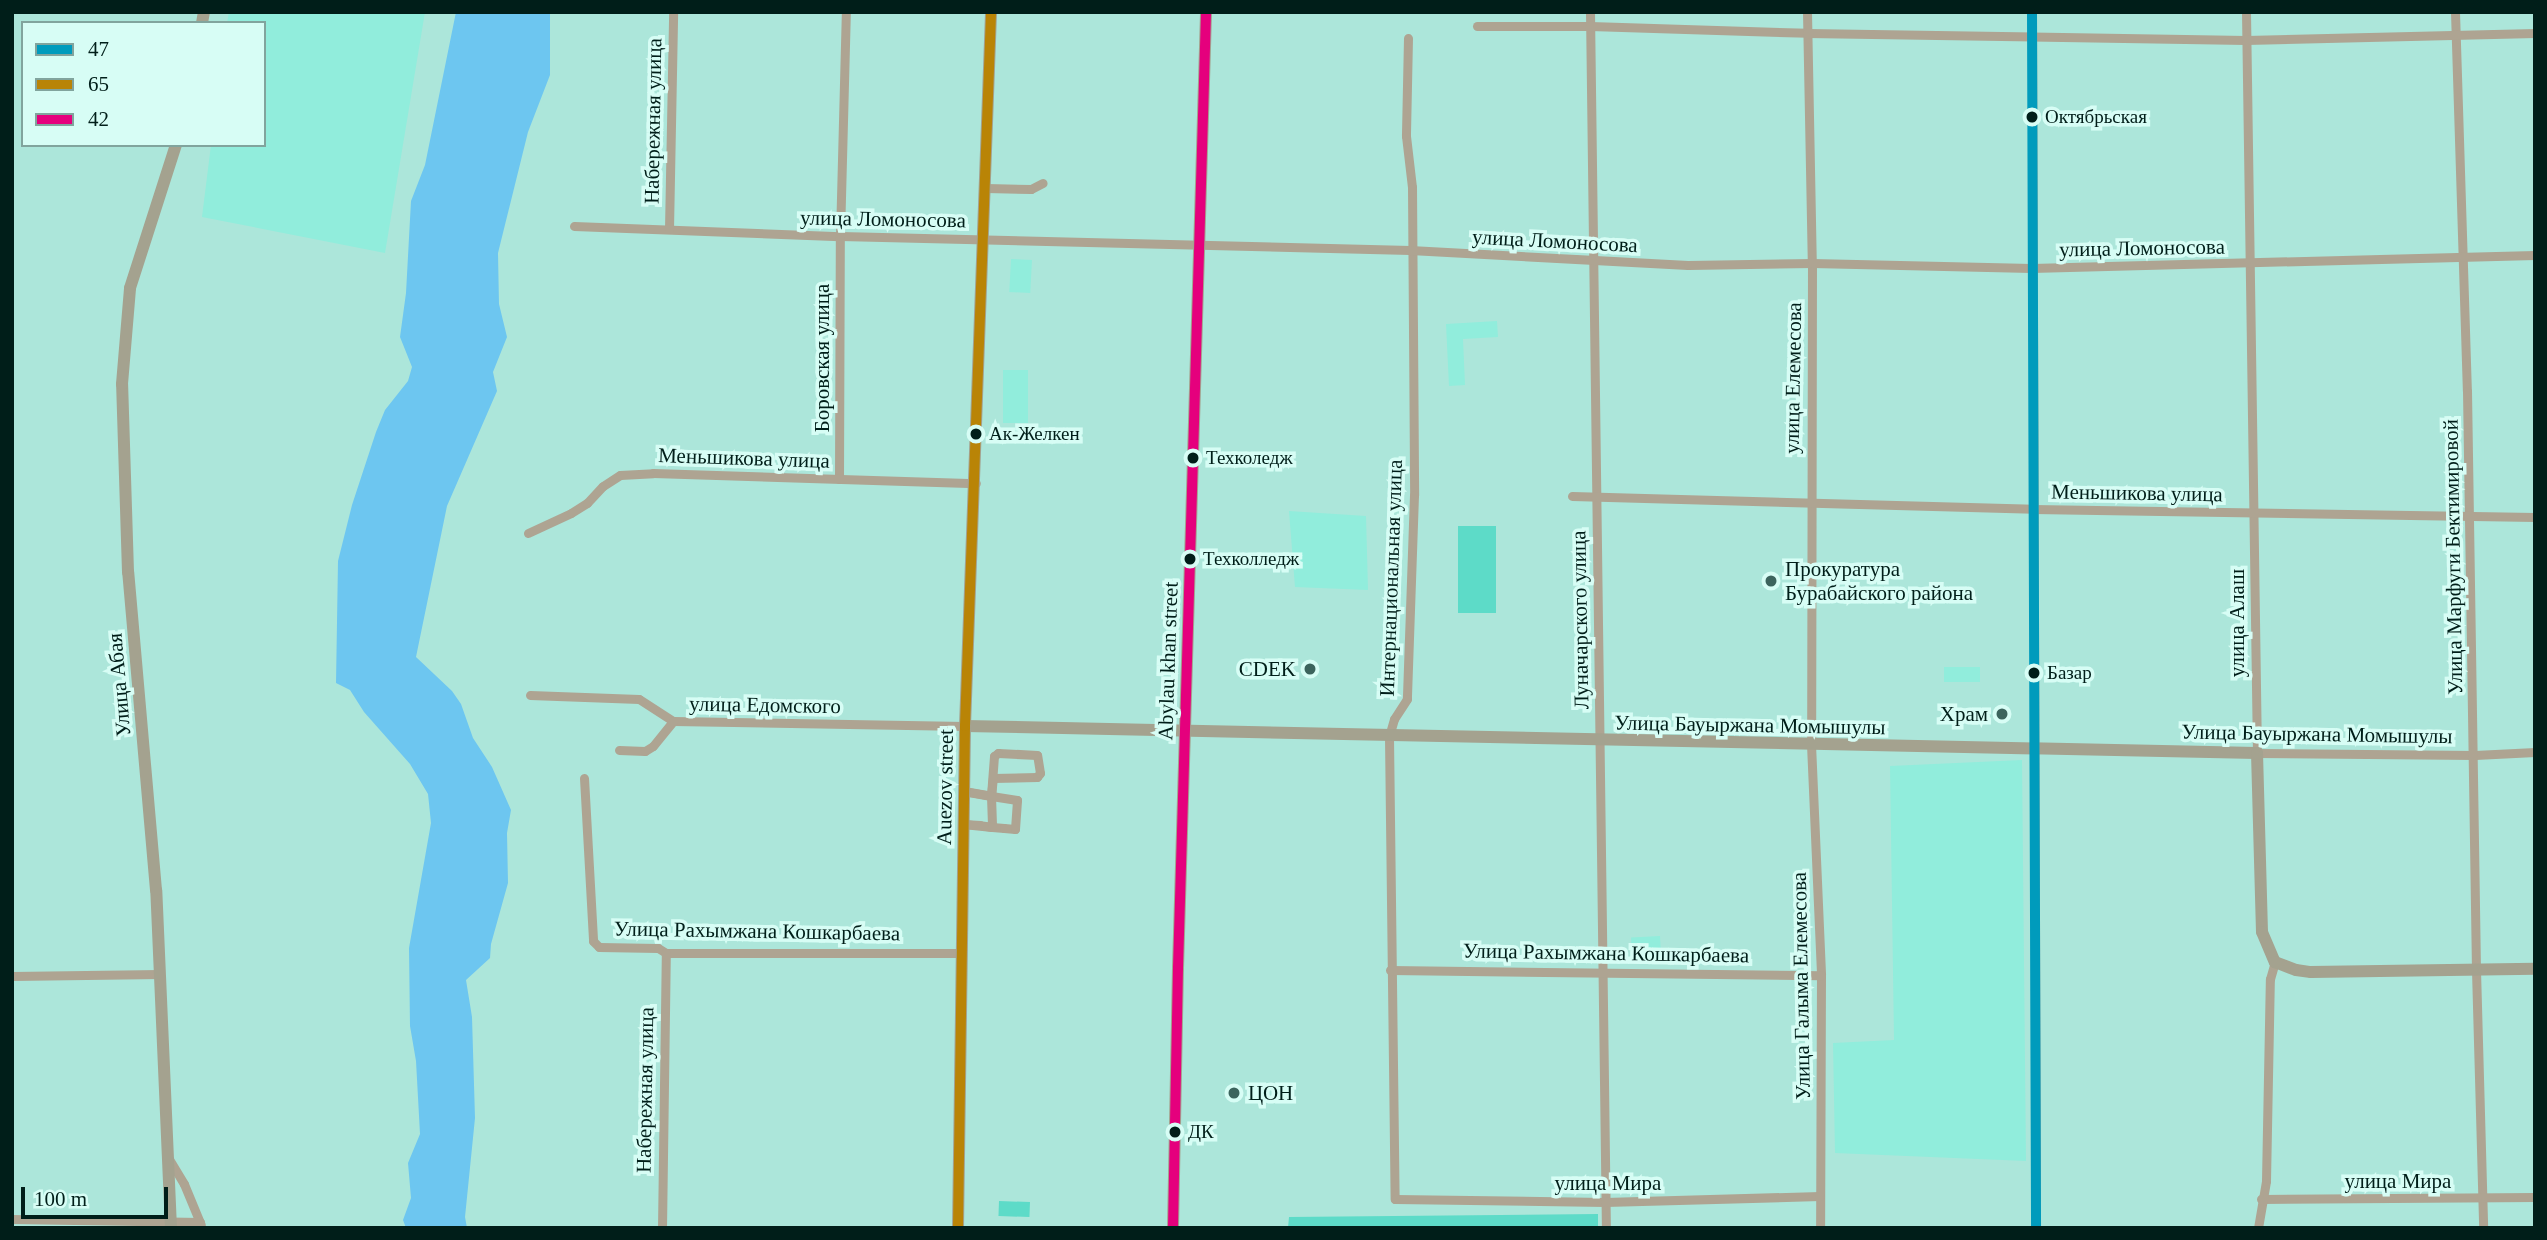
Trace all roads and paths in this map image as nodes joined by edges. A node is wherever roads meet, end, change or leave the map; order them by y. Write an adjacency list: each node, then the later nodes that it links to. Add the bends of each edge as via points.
1 (673, 12): 22 (street, Набережная улица)
2 (846, 12): 23 (street, Боровская улица)
3 (991, 12): 20 (street, Auezov street)
4 (1206, 12): 25 (street, Abylau khan street)
5 (1590, 12): 11 (street, Луначарского улица)
6 (1807, 12): 12 (street, улица Елемесова)
7 (2032, 12): 15 (street)
8 (2246, 12): 17 (street, улица Алаш)
9 (2455, 12): 14 (street, Улица Марфуги Бектимировой)
10 (1477, 26): 11 (street)
11 (1590, 26): 12 (street); 29 (street, Луначарского улица)
12 (1807, 33): 15 (street); 30 (street, улица Елемесова)
13 (2535, 33): 14 (street)
14 (2455, 34): 17 (street); 28 (street, Улица Марфуги Бектимировой)
15 (2032, 35): 17 (street); 32 (street)
16 (1408, 38): 26 (street, Интернациональная улица)
17 (2246, 40): 31 (street, улица Алаш)
18 (175, 147): 68 (street, Улица Абая, via 130,288 122,384 128,572)
19 (1042, 183): 20 (street, via 1031,189)
20 (986, 188): 24 (street, Auezov street)
21 (574, 226): 22 (street, улица Ломоносова)
22 (668, 229): 23 (street, улица Ломоносова)
23 (840, 236): 24 (street, улица Ломоносова); 33 (street, Боровская улица)
24 (985, 238): 25 (street, улица Ломоносова); 34 (street, Auezov street)
25 (1199, 246): 26 (street, улица Ломоносова); 46 (street, Abylau khan street)
26 (1410, 250): 29 (street, улица Ломоносова); 47 (street, Интернациональная улица, via 1414,495 1407,699)
27 (2535, 255): 28 (street, улица Ломоносова)
28 (2463, 259): 31 (street, улица Ломоносова); 41 (street, Улица Марфуги Бектимировой)
29 (1592, 260): 30 (street, улица Ломоносова, via 1688,265); 36 (street, Луначарского улица)
30 (1812, 263): 32 (street, улица Ломоносова); 37 (street, улица Елемесова)
31 (2252, 264): 32 (street, улица Ломоносова); 39 (street, улица Алаш)
32 (2031, 268): 38 (street)
33 (839, 479): 34 (street, Меньшикова улица); 42 (street, Меньшикова улица, via 620,475 572,513)
34 (976, 483): 45 (street, Auezov street)
35 (1572, 496): 36 (street, Меньшикова улица)
36 (1596, 496): 37 (street, Меньшикова улица); 48 (street, Луначарского улица)
37 (1810, 502): 38 (street, Меньшикова улица); 49 (street, улица Елемесова)
38 (2033, 509): 39 (street, Меньшикова улица); 50 (street)
39 (2255, 512): 41 (street, Меньшикова улица); 53 (street, улица Алаш)
40 (2535, 517): 41 (street, Меньшикова улица)
41 (2468, 518): 54 (street, Улица Марфуги Бектимировой)
42 (528, 533)
43 (530, 695): 44 (street, улица Едомского, via 639,699)
44 (673, 721): 45 (street, улица Едомского); 51 (street, via 645,751)
45 (965, 726): 46 (street, Улица Бауыржана Момышулы); 57 (street, Auezov street)
46 (1185, 732): 47 (street, Улица Бауыржана Момышулы); 85 (street, Abylau khan street)
47 (1389, 737): 48 (street, Улица Бауыржана Момышулы); 65 (street, Интернациональная улица)
48 (1599, 742): 49 (street, Улица Бауыржана Момышулы); 67 (street, Луначарского улица)
49 (1811, 744): 50 (street, Улица Бауыржана Момышулы); 69 (street, Улица Галыма Елемесова)
50 (2036, 749): 53 (street, Улица Бауыржана Момышулы); 88 (street)
51 (620, 750)
52 (2535, 751): 54 (street, Улица Бауыржана Момышулы)
53 (2257, 753): 54 (street, Улица Бауыржана Момышулы); 63 (street, улица Алаш, via 2262,932)
54 (2475, 755): 66 (street, Улица Марфуги Бектимировой)
55 (584, 778): 61 (street, Улица Рахымжана Кошкарбаева, via 593,941 599,947 658,948)
56 (993, 778): 56 (street, via 1037,776 1037,755 998,753); 58 (street)
57 (964, 791): 58 (street); 59 (street, Auezov street)
58 (991, 796): 60 (street); 60 (street, via 1017,800 1015,829)
59 (964, 824): 60 (street); 62 (street, Auezov street)
60 (992, 827)
61 (667, 953): 62 (street, Улица Рахымжана Кошкарбаева); 83 (street, Набережная улица)
62 (962, 953): 84 (street, Auezov street)
63 (2276, 962): 66 (street, via 2311,972); 72 (street, via 2270,979)
64 (2535, 969): 66 (street)
65 (1390, 970): 67 (street, Улица Рахымжана Кошкарбаева); 76 (street, Интернациональная улица)
66 (2476, 970): 75 (street, Улица Марфуги Бектимировой)
67 (1602, 972): 69 (street, Улица Рахымжана Кошкарбаева); 79 (street, Луначарского улица)
68 (160, 974): 70 (street); 71 (street, Улица Абая)
69 (1821, 975): 73 (street, Улица Галыма Елемесова)
70 (12, 976)
71 (168, 1158): 81 (street, Улица Абая); 82 (street)
72 (2266, 1181): 77 (street); 78 (street)
73 (1820, 1196): 79 (street, улица Мира); 87 (street, Улица Галыма Елемесова)
74 (2535, 1197): 75 (street, улица Мира)
75 (2483, 1198): 78 (street, улица Мира); 90 (street, Улица Марфуги Бектимировой)
76 (1395, 1199): 79 (street, улица Мира)
77 (2261, 1199): 78 (street, улица Мира); 89 (street)
78 (2279, 1199)
79 (1605, 1202): 86 (street, Луначарского улица)
80 (12, 1219): 81 (street)
81 (171, 1225): 82 (street)
82 (201, 1225)
83 (662, 1228)
84 (958, 1228)
85 (1173, 1228)
86 (1606, 1228)
87 (1820, 1228)
88 (2036, 1228)
89 (2258, 1228)
90 (2483, 1228)

